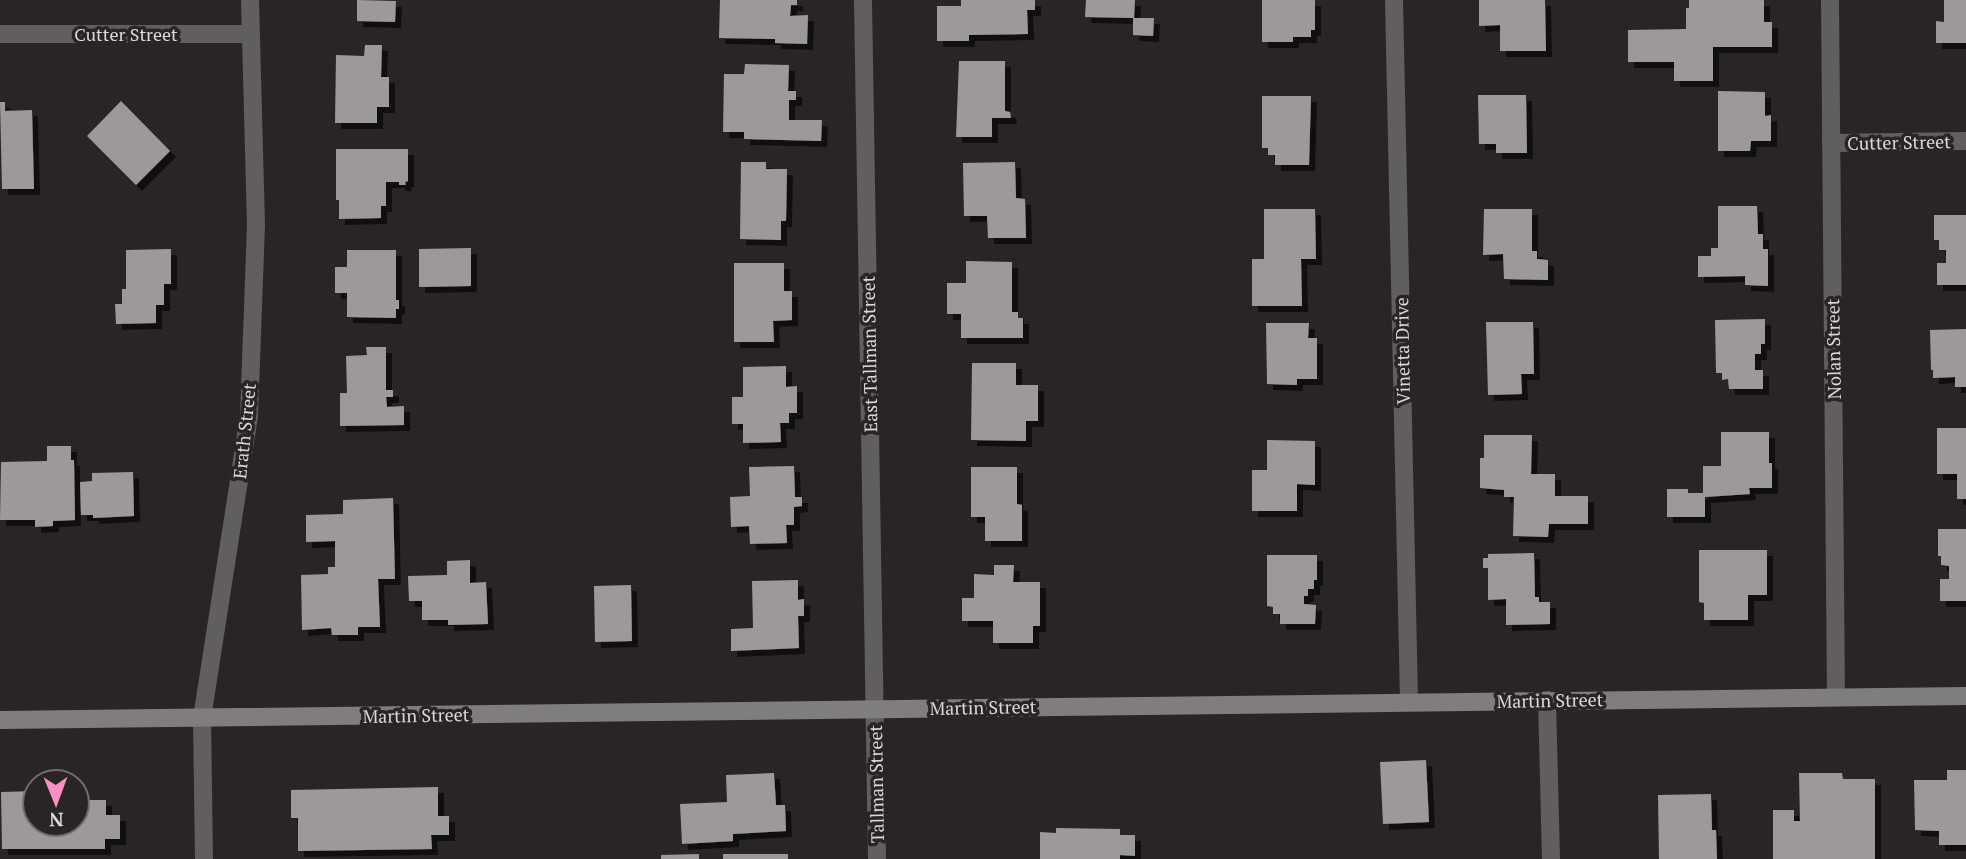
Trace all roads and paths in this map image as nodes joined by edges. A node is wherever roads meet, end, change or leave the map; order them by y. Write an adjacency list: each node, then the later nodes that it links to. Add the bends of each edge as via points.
1 (250, 0): 6 (street, Erath Street)
2 (863, 0): 13 (street, East Tallman Street)
3 (1394, 0): 12 (street, Vinetta Drive)
4 (1830, 0): 8 (street, Nolan Street)
5 (0, 34): 6 (street, Cutter Street)
6 (251, 34): 14 (street, Erath Street, via 256,225 248,416)
7 (1966, 141): 8 (street, Cutter Street)
8 (1831, 143): 10 (street, Nolan Street)
9 (1966, 696): 10 (street, Martin Street)
10 (1836, 697): 11 (street, Martin Street)
11 (1547, 700): 12 (street, Martin Street); 18 (street)
12 (1409, 701): 13 (street, Martin Street)
13 (874, 709): 14 (street, Martin Street); 17 (street, Tallman Street)
14 (202, 718): 15 (street, Martin Street); 16 (street, Erath Street)
15 (0, 720)
16 (204, 859)
17 (877, 859)
18 (1550, 859)

